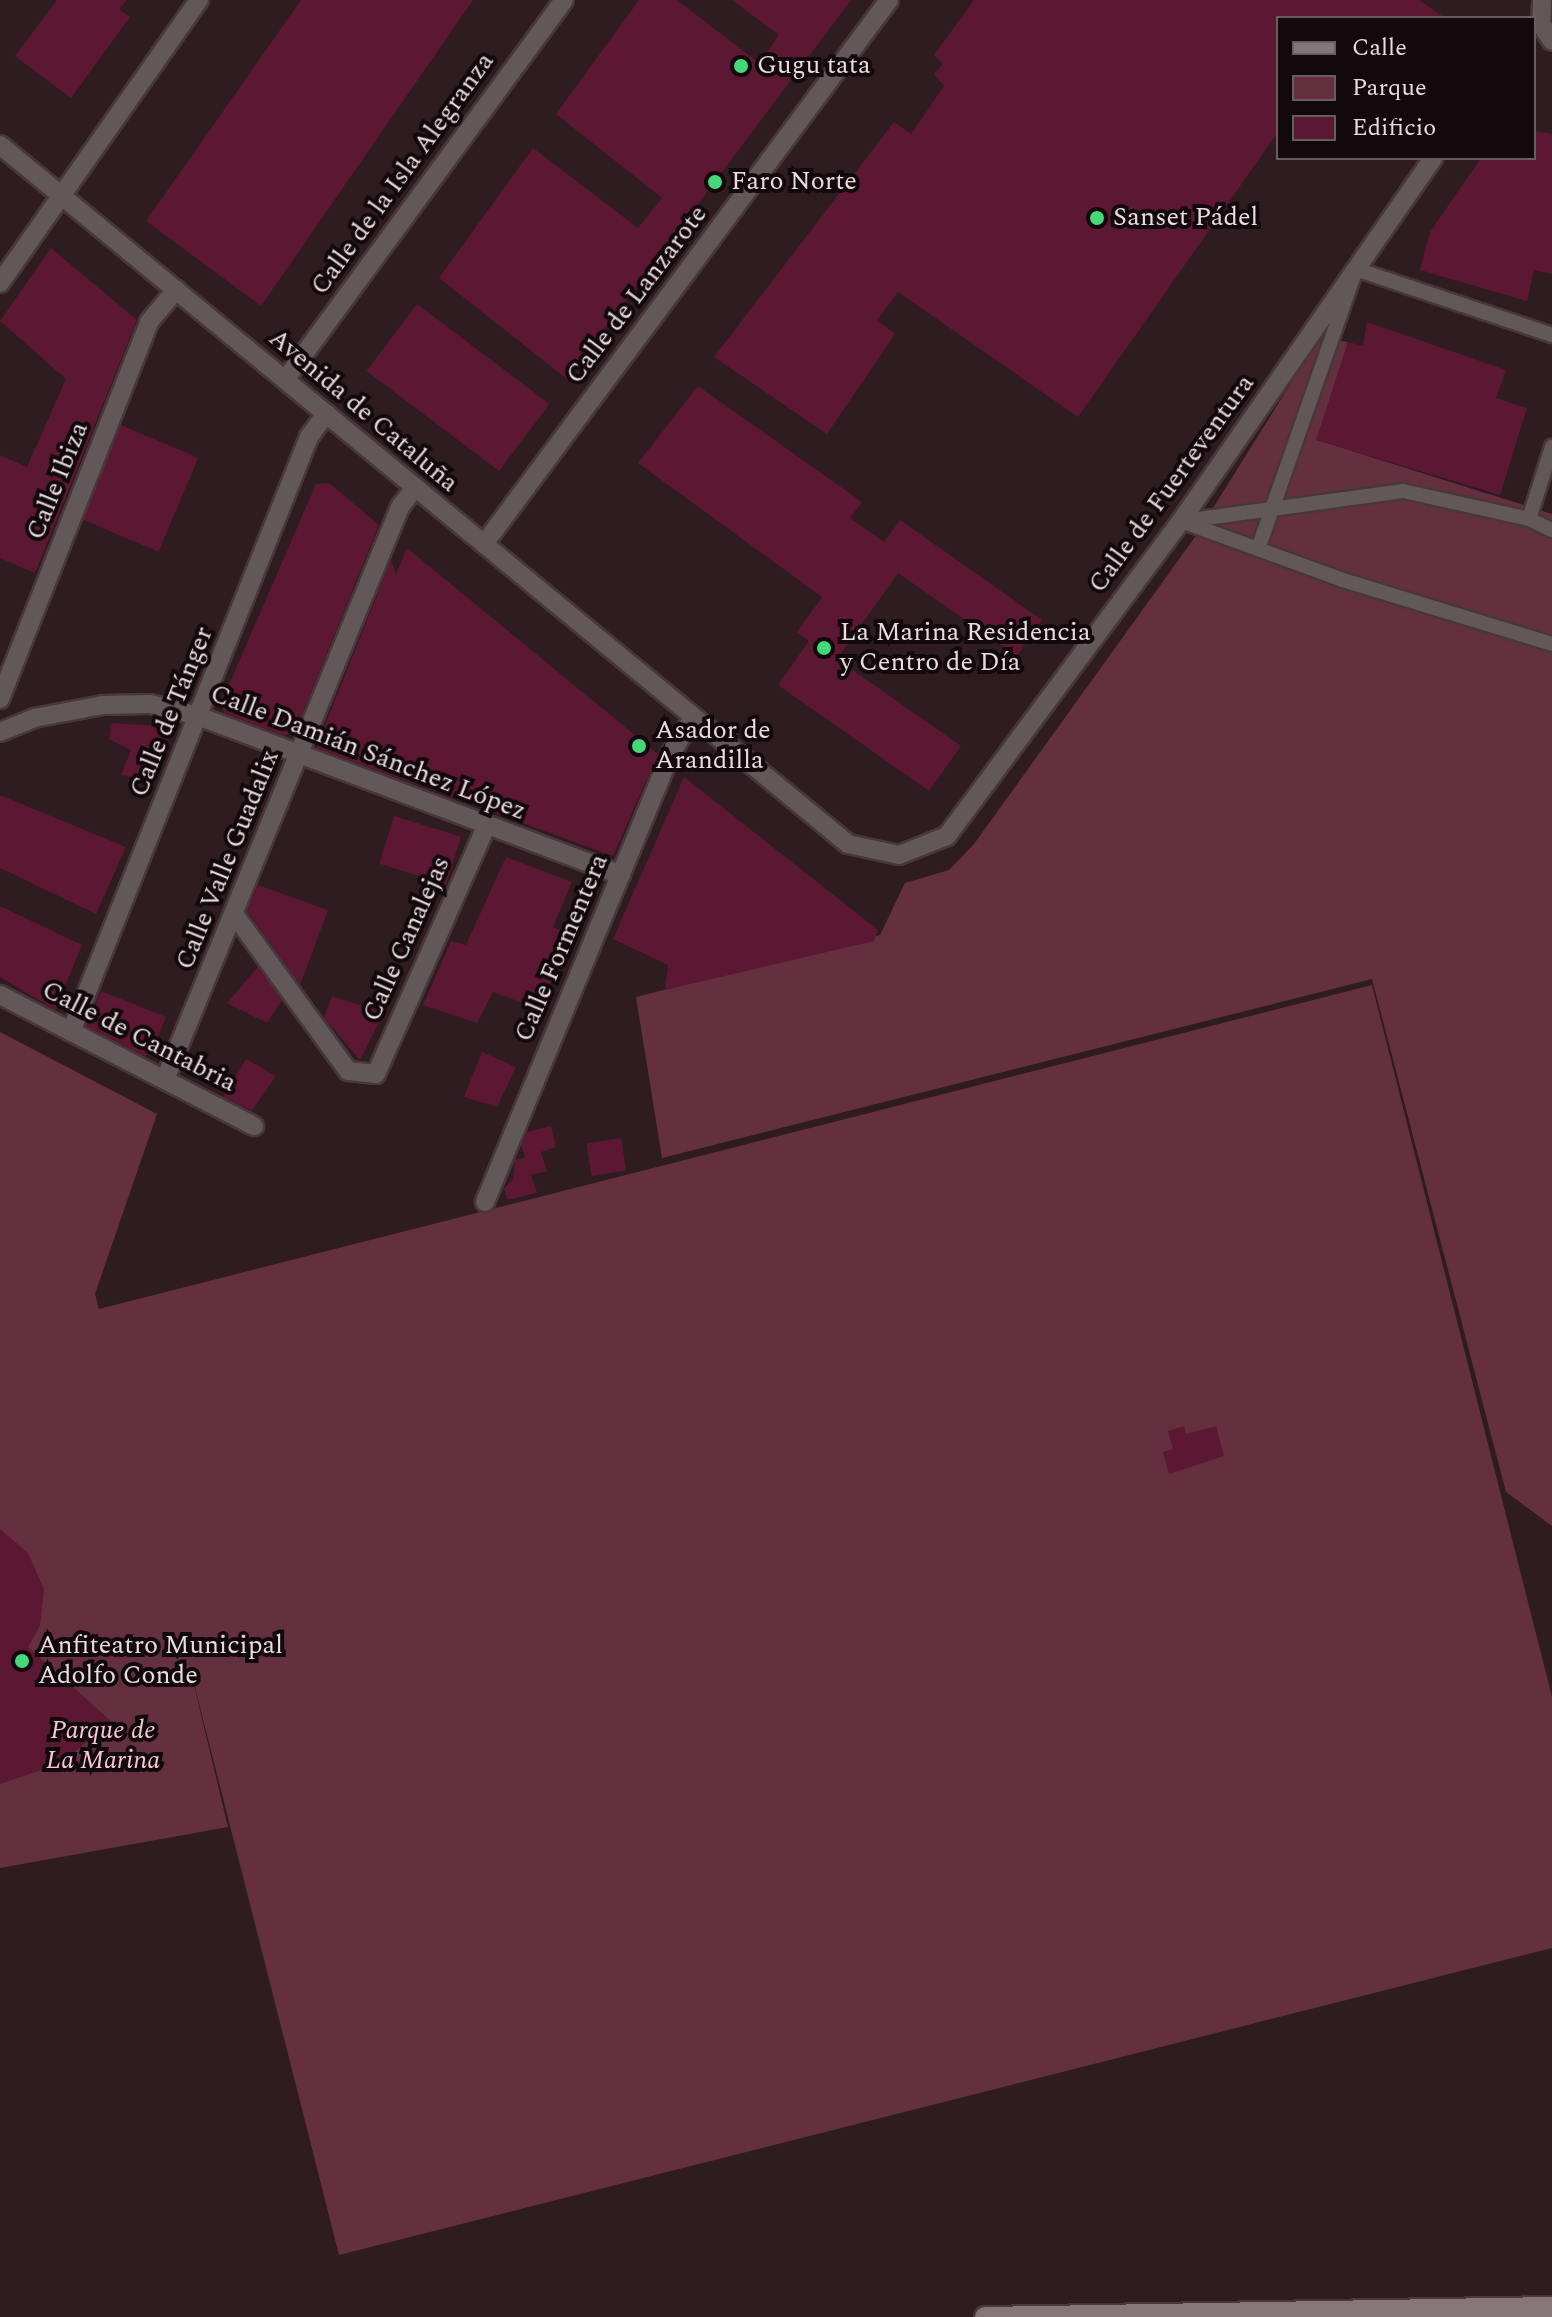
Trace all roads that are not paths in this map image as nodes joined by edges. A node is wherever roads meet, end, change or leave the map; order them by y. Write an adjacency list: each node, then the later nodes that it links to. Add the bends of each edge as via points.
1 (199, 0): 8 (street)
2 (564, 0): 13 (street, Calle de la Isla Alegranza)
3 (889, 0): 21 (street, Calle de Lanzarote)
4 (1542, 0): 5 (street, via 1541,24)
5 (1552, 41)
6 (0, 145): 8 (street, Avenida de Cataluña)
7 (1432, 160): 9 (street, Calle de Fuerteventura)
8 (60, 194): 10 (street); 11 (street, Avenida de Cataluña)
9 (1356, 269): 12 (street); 17 (street); 19 (street, Calle de Fuerteventura)
10 (0, 283)
11 (176, 290): 13 (street, Avenida de Cataluña); 24 (street, Calle Ibiza, via 149,322)
12 (1552, 335)
13 (285, 380): 14 (street, Avenida de Cataluña)
14 (326, 414): 16 (street, Avenida de Cataluña); 25 (street, Calle de Tánger, via 309,437)
15 (1552, 447): 18 (street)
16 (415, 488): 21 (street, Avenida de Cataluña); 29 (street, Calle Valle Guadalix, via 400,507)
17 (1272, 507): 18 (street, via 1403,491); 19 (street); 22 (street)
18 (1529, 519): 20 (street)
19 (1181, 521): 22 (street); 31 (street, Calle de Fuerteventura)
20 (1552, 530)
21 (484, 544): 27 (street, Avenida de Cataluña)
22 (1258, 549): 23 (street)
23 (1552, 644)
24 (0, 701): 26 (street)
25 (198, 716): 26 (street, Calle Damián Sánchez López, via 150,704 103,705); 29 (street, Calle Damián Sánchez López); 35 (street, Calle de Tánger)
26 (34, 718): 28 (street, Calle Damián Sánchez López)
27 (693, 718): 31 (street, Avenida de Cataluña, via 848,844 899,855); 32 (street, Calle Formentera, via 671,753)
28 (0, 732)
29 (300, 755): 30 (street, Calle Damián Sánchez López); 33 (street, Calle Valle Guadalix)
30 (487, 825): 32 (street, Calle Damián Sánchez López); 33 (street, Calle Canalejas, via 376,1074 348,1071)
31 (947, 836)
32 (621, 875): 38 (street, Calle Formentera)
33 (234, 914): 36 (street, Calle Valle Guadalix)
34 (0, 995): 35 (street, Calle de Cantabria)
35 (71, 1032): 36 (street, Calle de Cantabria)
36 (166, 1077): 37 (street, Calle de Cantabria)
37 (254, 1126)
38 (485, 1202)
39 (1552, 2307): 40 (main road)
40 (1212, 2313): 41 (main road)
41 (1106, 2314): 42 (main road)
42 (985, 2317)

